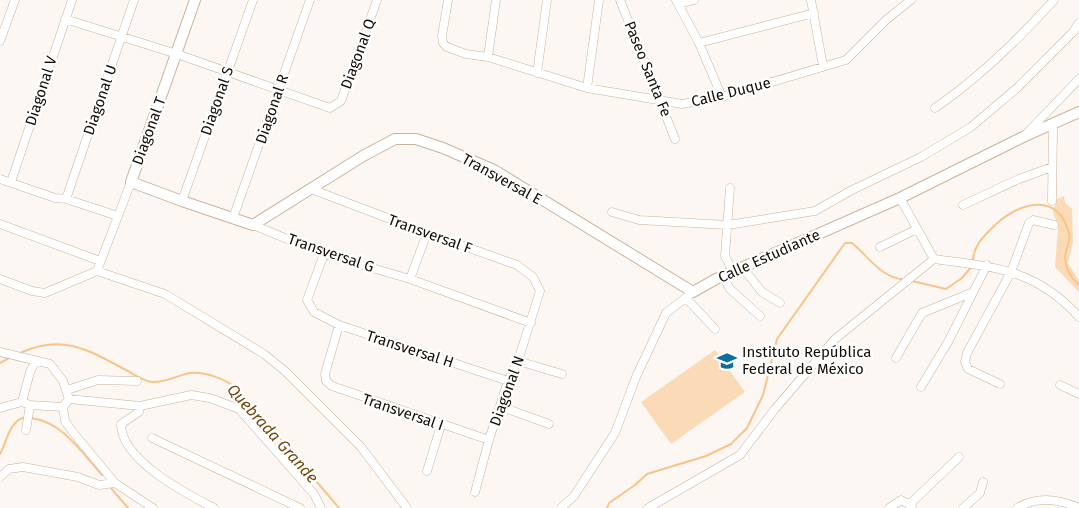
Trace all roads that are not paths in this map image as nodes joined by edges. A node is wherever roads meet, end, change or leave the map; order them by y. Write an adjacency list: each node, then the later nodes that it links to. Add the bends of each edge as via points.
1 (15, 0): 22 (street)
2 (72, 0): 19 (street, Diagonal V)
3 (134, 0): 21 (street, Diagonal U)
4 (195, 0): 24 (street, Diagonal T)
5 (253, 0): 27 (street, Diagonal S)
6 (310, 0): 31 (street, Diagonal R)
7 (377, 0): 31 (street, Diagonal Q, via 341,101 336,106 330,108)
8 (448, 0): 25 (street, Calle Duque, via 443,43 466,54)
9 (496, 0): 25 (street)
10 (547, 0): 28 (street)
11 (599, 0): 30 (street)
12 (620, 0): 33 (street, Paseo Santa Fe)
13 (694, 0): 17 (street)
14 (811, 0): 18 (street)
15 (911, 0): 26 (street, Calle Duque, via 846,60)
16 (1054, 0): 34 (street, via 992,65 968,86)
17 (677, 2): 23 (street)
18 (814, 13): 23 (street); 26 (street)
19 (66, 19): 21 (street); 41 (street, Diagonal V)
20 (1079, 23): 55 (street, via 1038,68 977,122 921,158 815,211)
21 (121, 36): 24 (street); 46 (street, Diagonal U)
22 (0, 41)
23 (699, 43): 32 (street)
24 (176, 54): 27 (street); 42 (street, Diagonal T)
25 (488, 57): 28 (street, Calle Duque)
26 (823, 66): 32 (street, Calle Duque)
27 (227, 72): 31 (street); 47 (street, Diagonal S)
28 (537, 73): 30 (street, Calle Duque)
29 (1079, 78): 37 (street)
30 (587, 88): 33 (street, Calle Duque)
31 (279, 91): 52 (street, Diagonal R)
32 (722, 97): 33 (street, Calle Duque, via 682,104)
33 (661, 100): 38 (street, Paseo Santa Fe)
34 (934, 108)
35 (1079, 112): 36 (street, Calle Estudiante)
36 (1053, 124): 37 (street, Calle Estudiante); 39 (street)
37 (1023, 137): 45 (street, Calle Estudiante)
38 (675, 138)
39 (1052, 167): 48 (street); 49 (street, via 1019,178)
40 (0, 179): 41 (street)
41 (11, 182): 46 (street)
42 (132, 182): 47 (street, Transversal G); 51 (street, Diagonal T)
43 (730, 188): 55 (street)
44 (311, 189): 54 (street, Transversal E); 58 (street, Transversal F); 71 (street, Transversal E, via 395,139 416,139 494,170)
45 (900, 198): 57 (street); 65 (street, Calle Estudiante)
46 (66, 200): 51 (street)
47 (182, 201): 52 (street, Transversal G)
48 (1052, 201)
49 (963, 205)
50 (612, 212): 55 (street, via 639,220)
51 (118, 216): 62 (street, Diagonal T)
52 (234, 218): 54 (street, Transversal G)
53 (0, 224): 62 (street)
54 (253, 225): 60 (street, Transversal G)
55 (728, 225): 65 (street, via 725,256)
56 (1054, 225): 66 (street, via 1033,220 1029,223)
57 (917, 229): 59 (street); 61 (street)
58 (427, 234): 68 (street); 69 (street, Transversal F, via 517,265 532,277)
59 (880, 247)
60 (324, 254): 68 (street, Transversal G); 76 (street, Transversal H, via 307,300 314,312)
61 (934, 259): 63 (street); 115 (street, via 835,339 790,390 740,455)
62 (100, 261): 64 (street, Diagonal T)
63 (987, 265): 66 (street); 70 (street)
64 (97, 271): 67 (street, via 45,292); 113 (street, via 165,294 264,354 361,447)
65 (733, 272): 71 (street, Calle Estudiante); 72 (street); 73 (street, via 730,288)
66 (1012, 272): 74 (street, via 1046,286); 85 (street, via 965,362 968,369)
67 (0, 279)
68 (410, 280): 75 (street, Transversal G)
69 (540, 291): 75 (street, Diagonal N)
70 (971, 294): 79 (street, via 922,312); 87 (street)
71 (689, 295): 77 (street); 114 (street, Calle Estudiante, via 666,313 636,377 615,433 574,496)
72 (780, 303)
73 (760, 316)
74 (1079, 317)
75 (531, 323): 80 (street, Diagonal N)
76 (339, 326): 84 (street, Transversal H); 98 (street, Transversal I, via 325,374 326,381 332,386)
77 (715, 329)
78 (0, 352): 81 (street)
79 (896, 358)
80 (518, 361): 82 (street); 84 (street, Diagonal N)
81 (34, 362): 88 (street, via 52,366); 91 (street)
82 (562, 374)
83 (137, 380): 88 (street, via 98,380)
84 (508, 381): 95 (street, Diagonal N)
85 (1000, 384)
86 (1060, 385): 89 (street)
87 (921, 387)
88 (67, 390): 90 (street)
89 (1079, 394)
90 (69, 399): 93 (street); 94 (street)
91 (22, 402): 92 (street); 96 (street)
92 (30, 405): 94 (street); 99 (street)
93 (140, 406): 110 (street, via 139,412 121,424 121,434 130,449 186,494); 112 (street, via 191,395 239,409 314,494)
94 (63, 407): 106 (street, via 65,421)
95 (502, 407): 97 (street); 101 (street, Diagonal N)
96 (0, 408)
97 (549, 424)
98 (441, 425): 101 (street, Transversal I); 103 (street)
99 (26, 430)
100 (152, 438): 111 (street)
101 (489, 440): 107 (street, Diagonal N)
102 (959, 457): 108 (street)
103 (427, 471)
104 (0, 477): 106 (street, via 9,469 23,467 78,477 99,485)
105 (983, 482): 117 (street, via 980,493)
106 (116, 483): 109 (street)
107 (475, 492)
108 (912, 506): 116 (street, via 901,500)
109 (153, 508)
110 (214, 508)
111 (300, 508)
112 (321, 508)
113 (407, 508)
114 (561, 508)
115 (648, 508)
116 (889, 508)
117 (963, 508)
118 (1017, 508): 119 (street, via 1041,500 1062,500)
119 (1079, 508)

